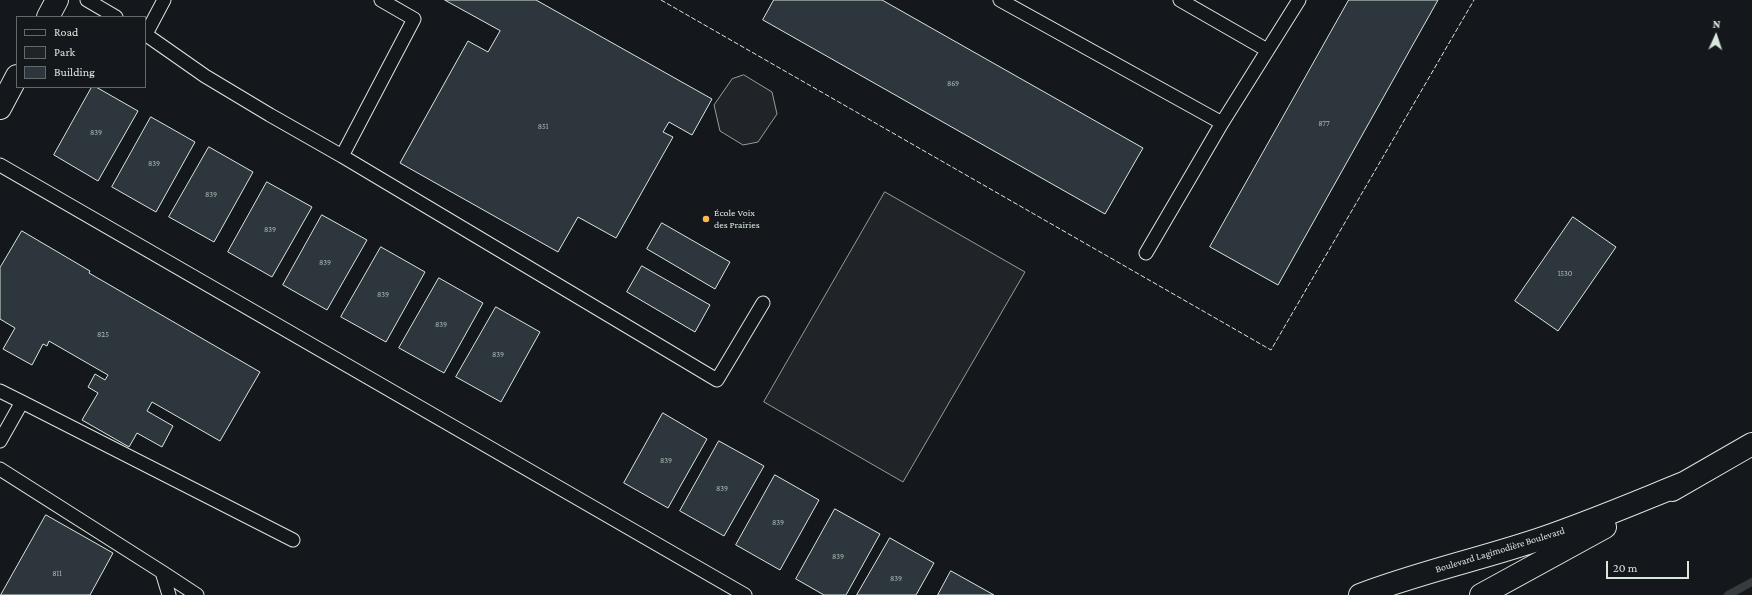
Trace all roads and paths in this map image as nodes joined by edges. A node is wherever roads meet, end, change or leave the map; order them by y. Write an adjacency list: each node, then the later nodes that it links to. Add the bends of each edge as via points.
1 (57, 0): 8 (main road)
2 (87, 0): 9 (lane)
3 (164, 0): 10 (lane)
4 (381, 0): 16 (lane, via 414,19)
5 (1000, 0): 15 (lane)
6 (1180, 0): 12 (lane)
7 (1299, 0): 12 (lane)
8 (49, 16)
9 (114, 16)
10 (146, 32)
11 (146, 35): 16 (lane, via 205,76)
12 (1268, 50): 15 (lane)
13 (16, 78): 14 (main road)
14 (0, 108)
15 (1222, 123): 18 (lane)
16 (342, 156): 19 (lane, via 717,380)
17 (0, 165): 30 (lane)
18 (1146, 253)
19 (763, 303)
20 (0, 391): 21 (lane)
21 (22, 402): 22 (lane); 26 (lane)
22 (0, 441)
23 (1752, 444): 25 (main road, Boulevard Lagimodière Boulevard)
24 (0, 469): 27 (lane)
25 (1684, 483): 31 (main road, Boulevard Lagimodière Boulevard, via 1564,531); 32 (main road, Boulevard Lagimodière Boulevard)
26 (293, 540)
27 (162, 572): 28 (lane); 29 (lane)
28 (169, 595)
29 (197, 595)
30 (745, 595)
31 (1360, 595)
32 (1481, 595)

